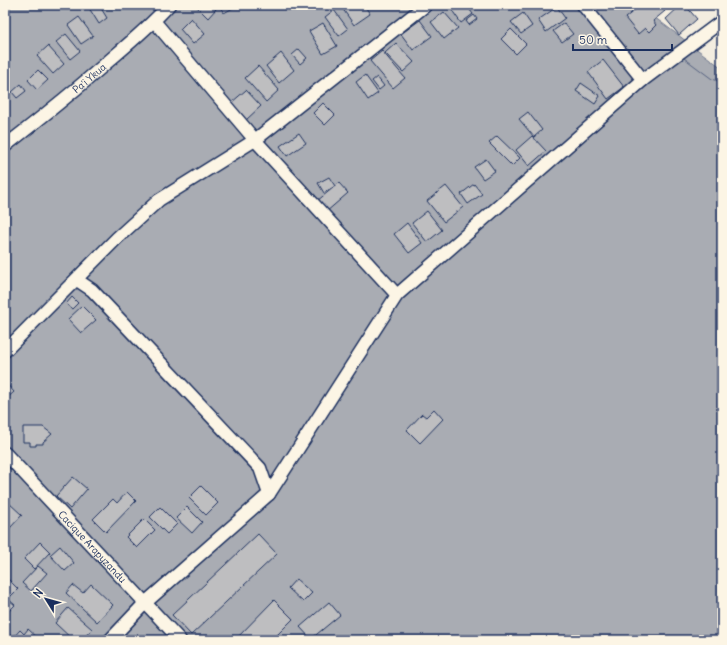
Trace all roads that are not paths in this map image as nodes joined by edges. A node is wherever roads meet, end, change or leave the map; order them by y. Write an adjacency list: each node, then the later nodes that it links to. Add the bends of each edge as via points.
1 (169, 5): 5 (street, Pa'i Ykua)
2 (426, 5): 7 (street)
3 (583, 5): 6 (street)
4 (722, 21): 6 (street)
5 (154, 22): 7 (street); 8 (street, Pa'i Ykua)
6 (643, 80): 10 (street)
7 (255, 140): 9 (street, via 159,200); 10 (street)
8 (5, 146)
9 (76, 280): 11 (street); 13 (street, via 92,290 260,468)
10 (397, 294): 13 (street)
11 (5, 351)
12 (5, 453): 14 (street, Cacique Arapyzandu)
13 (269, 494): 14 (street)
14 (145, 604): 15 (street); 16 (street, Cacique Arapyzandu)
15 (110, 640)
16 (180, 640)

